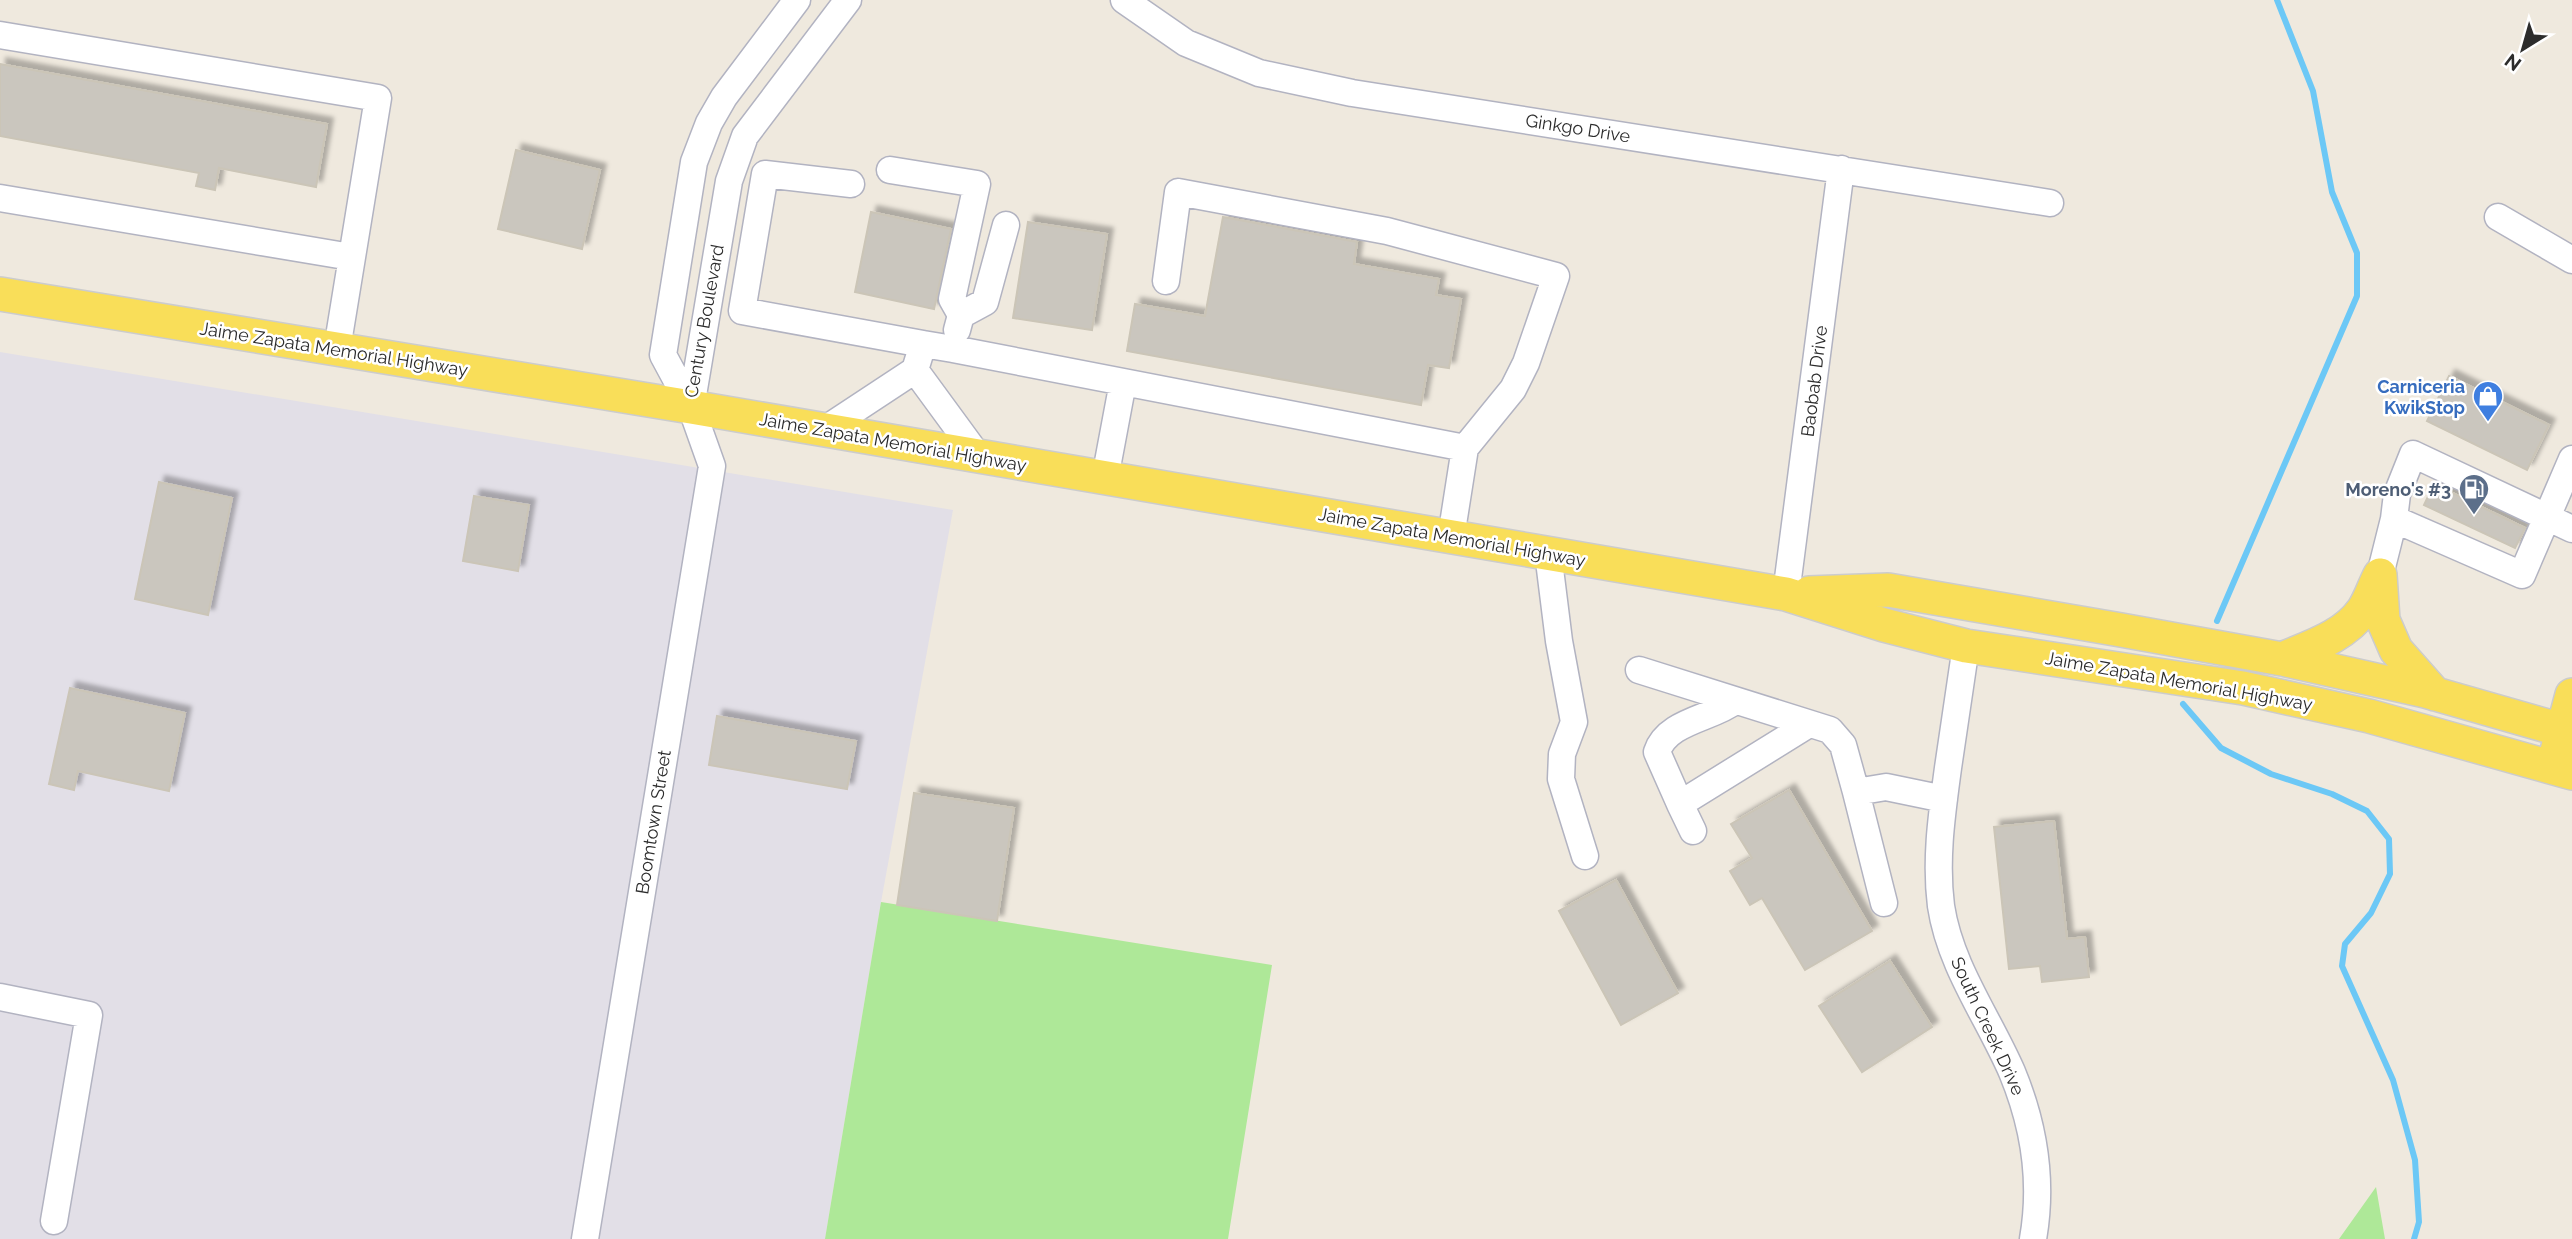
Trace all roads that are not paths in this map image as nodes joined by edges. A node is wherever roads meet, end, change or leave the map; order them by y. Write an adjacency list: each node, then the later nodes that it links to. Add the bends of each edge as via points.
1 (797, 0): 24 (street, Century Boulevard, via 724,97 694,162 663,355)
2 (848, 0): 5 (street, Century Boulevard, via 746,136)
3 (1124, 0): 6 (street, Ginkgo Drive, via 1186,43 1259,73 1352,93)
4 (0, 35): 14 (street, via 379,98)
5 (733, 167): 8 (street); 24 (street, Century Boulevard)
6 (1841, 169): 11 (street, Ginkgo Drive); 36 (street, Baobab Drive)
7 (890, 170): 18 (street, via 977,184 952,299)
8 (765, 174): 9 (street); 19 (street, via 742,311)
9 (851, 184)
10 (0, 198): 14 (street)
11 (2050, 203)
12 (2498, 217): 15 (street)
13 (1006, 225): 18 (street, via 985,302)
14 (351, 257): 20 (street)
15 (2572, 260)
16 (1166, 281): 26 (street, via 1178,192 1387,231 1556,276 1526,363)
17 (0, 294): 20 (main road, Jaime Zapata Memorial Highway)
18 (961, 315): 21 (street)
19 (923, 344): 21 (street); 22 (street)
20 (337, 349): 24 (main road, Jaime Zapata Memorial Highway)
21 (953, 349): 23 (street)
22 (915, 370): 25 (street); 27 (street)
23 (1123, 382): 26 (street); 29 (street)
24 (691, 407): 25 (main road, Jaime Zapata Memorial Highway); 55 (street, Boomtown Street, via 712,466)
25 (824, 430): 27 (main road, Jaime Zapata Memorial Highway)
26 (1465, 448): 33 (street)
27 (978, 456): 29 (main road, Jaime Zapata Memorial Highway)
28 (2572, 459): 31 (street)
29 (1105, 478): 33 (main road, Jaime Zapata Memorial Highway)
30 (2394, 519): 31 (street, via 2522,575); 31 (street, via 2397,494 2413,454); 35 (street)
31 (2547, 519): 32 (street)
32 (2572, 529)
33 (1451, 537): 34 (main road, Jaime Zapata Memorial Highway)
34 (1548, 554): 36 (main road, Jaime Zapata Memorial Highway); 51 (street, via 1574,722 1562,754 1561,779)
35 (2380, 575): 39 (main road, via 2363,610 2348,627); 41 (main road, via 2383,620 2396,650)
36 (1786, 594): 37 (main road, Jaime Zapata Memorial Highway, via 1888,590); 38 (main road, Jaime Zapata Memorial Highway)
37 (2155, 636): 38 (main road, via 2121,642 2005,627 1978,635); 39 (main road, Jaime Zapata Memorial Highway)
38 (1966, 646): 46 (main road, Jaime Zapata Memorial Highway, via 2243,688 2369,716); 48 (street, South Creek Drive)
39 (2282, 659): 41 (main road, Jaime Zapata Memorial Highway)
40 (1639, 670): 43 (street)
41 (2435, 694): 45 (main road, Jaime Zapata Memorial Highway)
42 (2572, 695): 45 (main road)
43 (1735, 701): 44 (street); 49 (street, via 1669,733 1660,743 1657,752)
44 (1809, 724): 47 (street, via 1830,730 1843,745); 49 (street)
45 (2567, 731): 46 (main road)
46 (2562, 770)
47 (1856, 792): 48 (street, via 1886,787); 52 (street)
48 (1944, 799): 56 (street, South Creek Drive, via 1938,861 1941,907 1951,945 2011,1071 2032,1132 2037,1216)
49 (1680, 804): 50 (street)
50 (1693, 831)
51 (1585, 856)
52 (1884, 903)
53 (0, 996): 54 (street, via 89,1014)
54 (54, 1221)
55 (585, 1239)
56 (2033, 1239)

